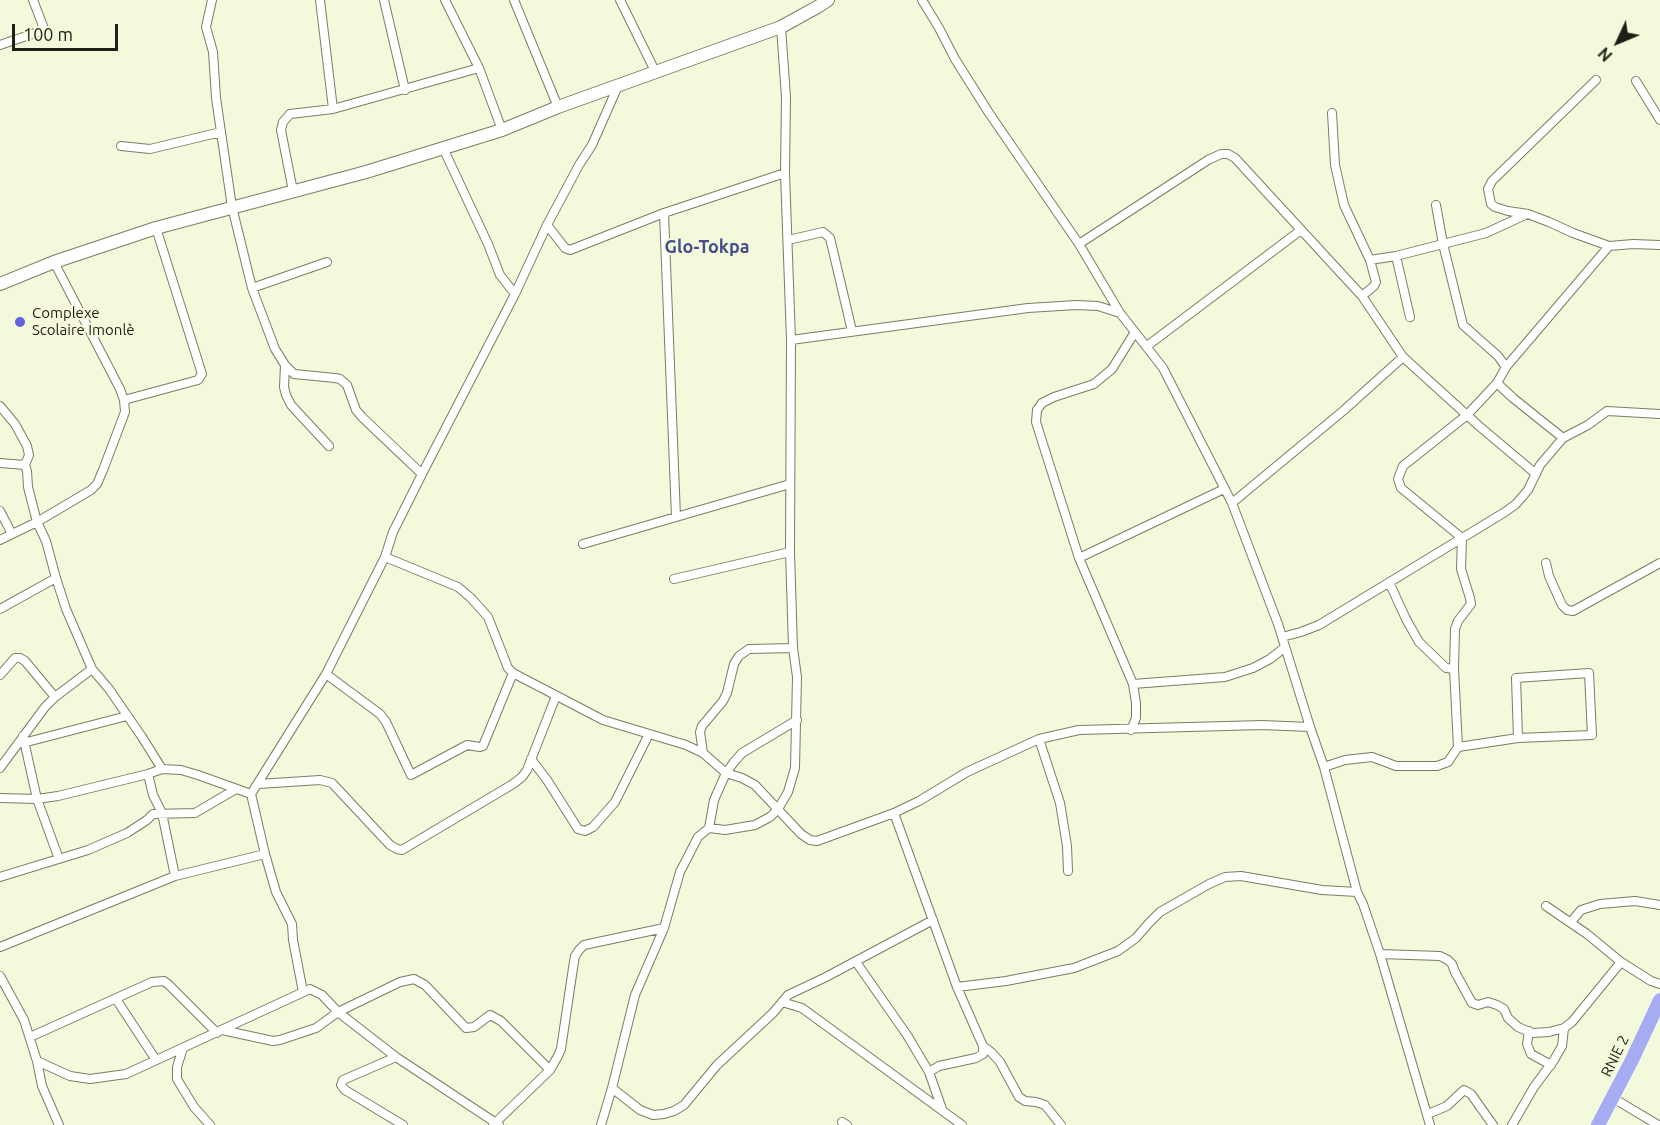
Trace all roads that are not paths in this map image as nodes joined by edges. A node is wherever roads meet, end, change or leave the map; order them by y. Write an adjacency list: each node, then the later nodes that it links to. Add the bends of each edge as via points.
1 (33, 0): 11 (street, via 42,28)
2 (212, 0): 23 (street, via 206,27 213,52)
3 (320, 0): 19 (street)
4 (384, 0): 17 (street)
5 (445, 0): 12 (street)
6 (514, 0): 18 (street)
7 (620, 0): 13 (street)
8 (828, 0): 10 (main road)
9 (922, 0): 36 (street, via 984,105)
10 (781, 27): 13 (main road); 26 (street, via 786,97)
11 (0, 45)
12 (479, 68): 17 (street); 22 (street)
13 (655, 71): 16 (main road)
14 (1596, 80): 31 (street, via 1492,181 1488,189 1494,207)
15 (1636, 81): 21 (street)
16 (618, 86): 18 (main road); 32 (street, via 592,146)
17 (405, 90): 19 (street)
18 (558, 107): 22 (main road)
19 (333, 109): 27 (street, via 290,114 283,122 281,130)
20 (1332, 113): 41 (street, via 1335,165 1344,206)
21 (1660, 120)
22 (502, 130): 25 (main road)
23 (221, 132): 24 (street, via 150,149); 29 (street)
24 (121, 146)
25 (443, 148): 27 (main road); 46 (street, via 500,276)
26 (785, 173): 30 (street); 35 (street)
27 (293, 191): 29 (main road)
28 (1436, 205): 37 (street)
29 (232, 207): 33 (main road); 45 (street)
30 (664, 213): 32 (street, via 570,250); 72 (street)
31 (1528, 214): 37 (street, via 1486,233); 39 (street)
32 (547, 225): 46 (street)
33 (156, 228): 42 (main road); 58 (street, via 202,374 198,380)
34 (1301, 230): 36 (street, via 1235,158 1221,154); 47 (street); 53 (street)
35 (788, 240): 50 (street, via 823,232 830,238); 52 (street)
36 (1079, 244): 48 (street)
37 (1443, 244): 40 (street); 56 (street, via 1463,326)
38 (1660, 245): 39 (street)
39 (1609, 246): 56 (street)
40 (1396, 256): 41 (street); 49 (street)
41 (1370, 260): 47 (street, via 1376,282)
42 (54, 262): 44 (main road); 58 (street)
43 (327, 262): 45 (street)
44 (0, 284)
45 (252, 288): 55 (street)
46 (514, 294): 66 (street)
47 (1362, 296): 54 (street)
48 (1120, 312): 50 (street, via 1076,305 1029,308); 51 (street)
49 (1410, 317)
50 (852, 331): 52 (street)
51 (1135, 332): 53 (street); 80 (street, via 1112,369 1094,384 1054,397 1037,410 1036,422)
52 (791, 340): 68 (street)
53 (1147, 346): 69 (street, via 1163,368)
54 (1403, 357): 61 (street); 70 (street)
55 (285, 365): 63 (street, via 284,387 291,405); 66 (street, via 294,374 340,379 347,385 362,417)
56 (1506, 367): 57 (street)
57 (1497, 383): 61 (street); 62 (street)
58 (124, 400): 73 (street, via 125,412 96,483 91,490)
59 (0, 406): 65 (street, via 27,446)
60 (1660, 414): 62 (street, via 1607,411)
61 (1467, 416): 67 (street); 75 (street, via 1403,466 1398,479 1401,488)
62 (1563, 438): 67 (street)
63 (329, 446)
64 (0, 463): 65 (street)
65 (25, 465): 73 (street)
66 (422, 474): 79 (street)
67 (1536, 474): 75 (street, via 1516,504)
68 (790, 484): 72 (street); 78 (street)
69 (1224, 489): 70 (street); 80 (street)
70 (1232, 503): 87 (street)
71 (0, 511): 74 (street)
72 (676, 517): 77 (street)
73 (37, 522): 74 (street); 83 (street)
74 (12, 534): 76 (street)
75 (1462, 538): 85 (street); 91 (street, via 1461,570 1471,604 1455,629)
76 (0, 540)
77 (583, 544)
78 (790, 552): 84 (street); 88 (street)
79 (384, 557): 92 (street, via 458,586 488,617); 93 (street)
80 (1079, 558): 95 (street)
81 (1546, 563): 82 (street, via 1562,605 1573,611)
82 (1660, 563)
83 (56, 578): 86 (street); 90 (street)
84 (674, 579)
85 (1389, 582): 87 (street, via 1319,625); 91 (street, via 1419,642 1446,668)
86 (0, 609)
87 (1282, 637): 89 (street)
88 (793, 648): 99 (street); 107 (street, via 749,649 740,656 723,701 702,726)
89 (1284, 648): 95 (street, via 1253,668 1225,677); 100 (street)
90 (92, 669): 97 (street); 98 (street)
91 (1454, 669): 106 (street)
92 (513, 673): 93 (street, via 483,746 468,745 413,775 380,714); 96 (street)
93 (326, 674): 114 (street)
94 (0, 675): 97 (street, via 15,658 20,658)
95 (1133, 684): 101 (street, via 1136,718)
96 (556, 696): 102 (street, via 603,720); 108 (street)
97 (55, 697): 105 (street)
98 (127, 716): 105 (street); 111 (street)
99 (796, 720): 112 (street, via 742,753); 119 (street, via 795,768)
100 (1310, 727): 101 (street); 109 (street)
101 (1131, 730): 104 (street, via 1078,730)
102 (649, 734): 107 (street); 108 (street, via 615,802 585,831 578,829)
103 (1518, 738): 103 (street, via 1516,678 1589,674 1592,735); 106 (street)
104 (1039, 739): 121 (street, via 967,772); 125 (street, via 1060,803)
105 (23, 740): 110 (street); 118 (street)
106 (1458, 747): 109 (street, via 1449,762 1437,766 1396,766 1372,757)
107 (702, 753): 112 (street)
108 (531, 759): 114 (street, via 522,777 513,784 402,850 390,845 332,783 320,780)
109 (1324, 767): 128 (street)
110 (0, 768)
111 (162, 769): 113 (street); 115 (street, via 180,770)
112 (726, 773): 119 (street, via 756,785); 122 (street, via 714,800)
113 (148, 774): 118 (street); 120 (street)
114 (258, 784): 116 (street)
115 (236, 789): 116 (street); 120 (street, via 195,813)
116 (251, 794): 123 (street)
117 (0, 798): 118 (street)
118 (37, 799): 124 (street)
119 (778, 809): 121 (street, via 801,834 817,841); 122 (street, via 755,825 725,830)
120 (162, 813): 124 (street, via 153,814 127,833); 126 (street)
121 (894, 813): 131 (street)
122 (709, 828): 133 (street, via 698,837 680,872)
123 (265, 854): 126 (street); 143 (street, via 276,892 292,924)
124 (59, 859): 127 (street)
125 (1068, 871)
126 (175, 876): 134 (street)
127 (0, 877)
128 (1357, 892): 135 (street); 141 (street, via 1225,877 1160,912 1118,951 1074,968)
129 (1660, 905): 132 (street, via 1635,901 1600,904 1581,910)
130 (1546, 906): 132 (street)
131 (933, 920): 136 (street); 141 (street)
132 (1571, 922): 137 (street)
133 (664, 928): 159 (street, via 584,945 579,950 561,1049); 161 (street, via 635,995)
134 (0, 947)
135 (1380, 954): 151 (street, via 1440,956 1448,960 1472,1003 1497,1005 1518,1027); 164 (street)
136 (856, 962): 142 (street); 160 (street)
137 (1621, 962): 139 (street); 149 (street)
138 (0, 976): 140 (street)
139 (1660, 984)
140 (3, 987): 152 (street)
141 (957, 987): 153 (street)
142 (798, 989): 146 (street); 147 (street)
143 (303, 992): 148 (street, via 317,991); 150 (street)
144 (116, 999): 150 (street, via 164,981); 152 (street); 156 (street)
145 (1660, 1000): 162 (highway, RNIE 2 / RNIE 2)
146 (782, 1002): 147 (street); 161 (street, via 674,1111 653,1115)
147 (802, 1008): 163 (street)
148 (338, 1012): 150 (street, via 316,1028 280,1040); 155 (street); 159 (street, via 414,979 425,985 466,1028 490,1015 501,1021)
149 (1564, 1028): 151 (street); 158 (street, via 1562,1046)
150 (219, 1031): 154 (street)
151 (1529, 1031): 158 (street, via 1527,1044 1531,1054)
152 (30, 1037): 157 (street)
153 (983, 1046): 160 (street, via 983,1054 976,1058); 171 (street, via 1000,1062 1019,1097 1045,1105)
154 (183, 1048): 156 (street); 167 (street, via 177,1079)
155 (396, 1057): 165 (street); 168 (street, via 343,1080 341,1085)
156 (156, 1060): 157 (street, via 126,1074 90,1079 70,1076)
157 (37, 1061): 166 (street, via 42,1086)
158 (1551, 1065): 174 (street)
159 (550, 1070): 165 (street)
160 (929, 1072): 163 (street)
161 (612, 1088): 169 (street)
162 (1612, 1098): 175 (highway, RNIE 2 / RNIE 2); 176 (street)
163 (942, 1109): 170 (street)
164 (1428, 1114): 172 (street); 173 (street, via 1446,1106 1464,1090)
165 (495, 1124)
166 (59, 1125)
167 (210, 1125)
168 (403, 1125)
169 (601, 1125)
170 (962, 1125)
171 (1061, 1125)
172 (1430, 1125)
173 (1493, 1125)
174 (1512, 1125)
175 (1598, 1125)
176 (1658, 1125)

